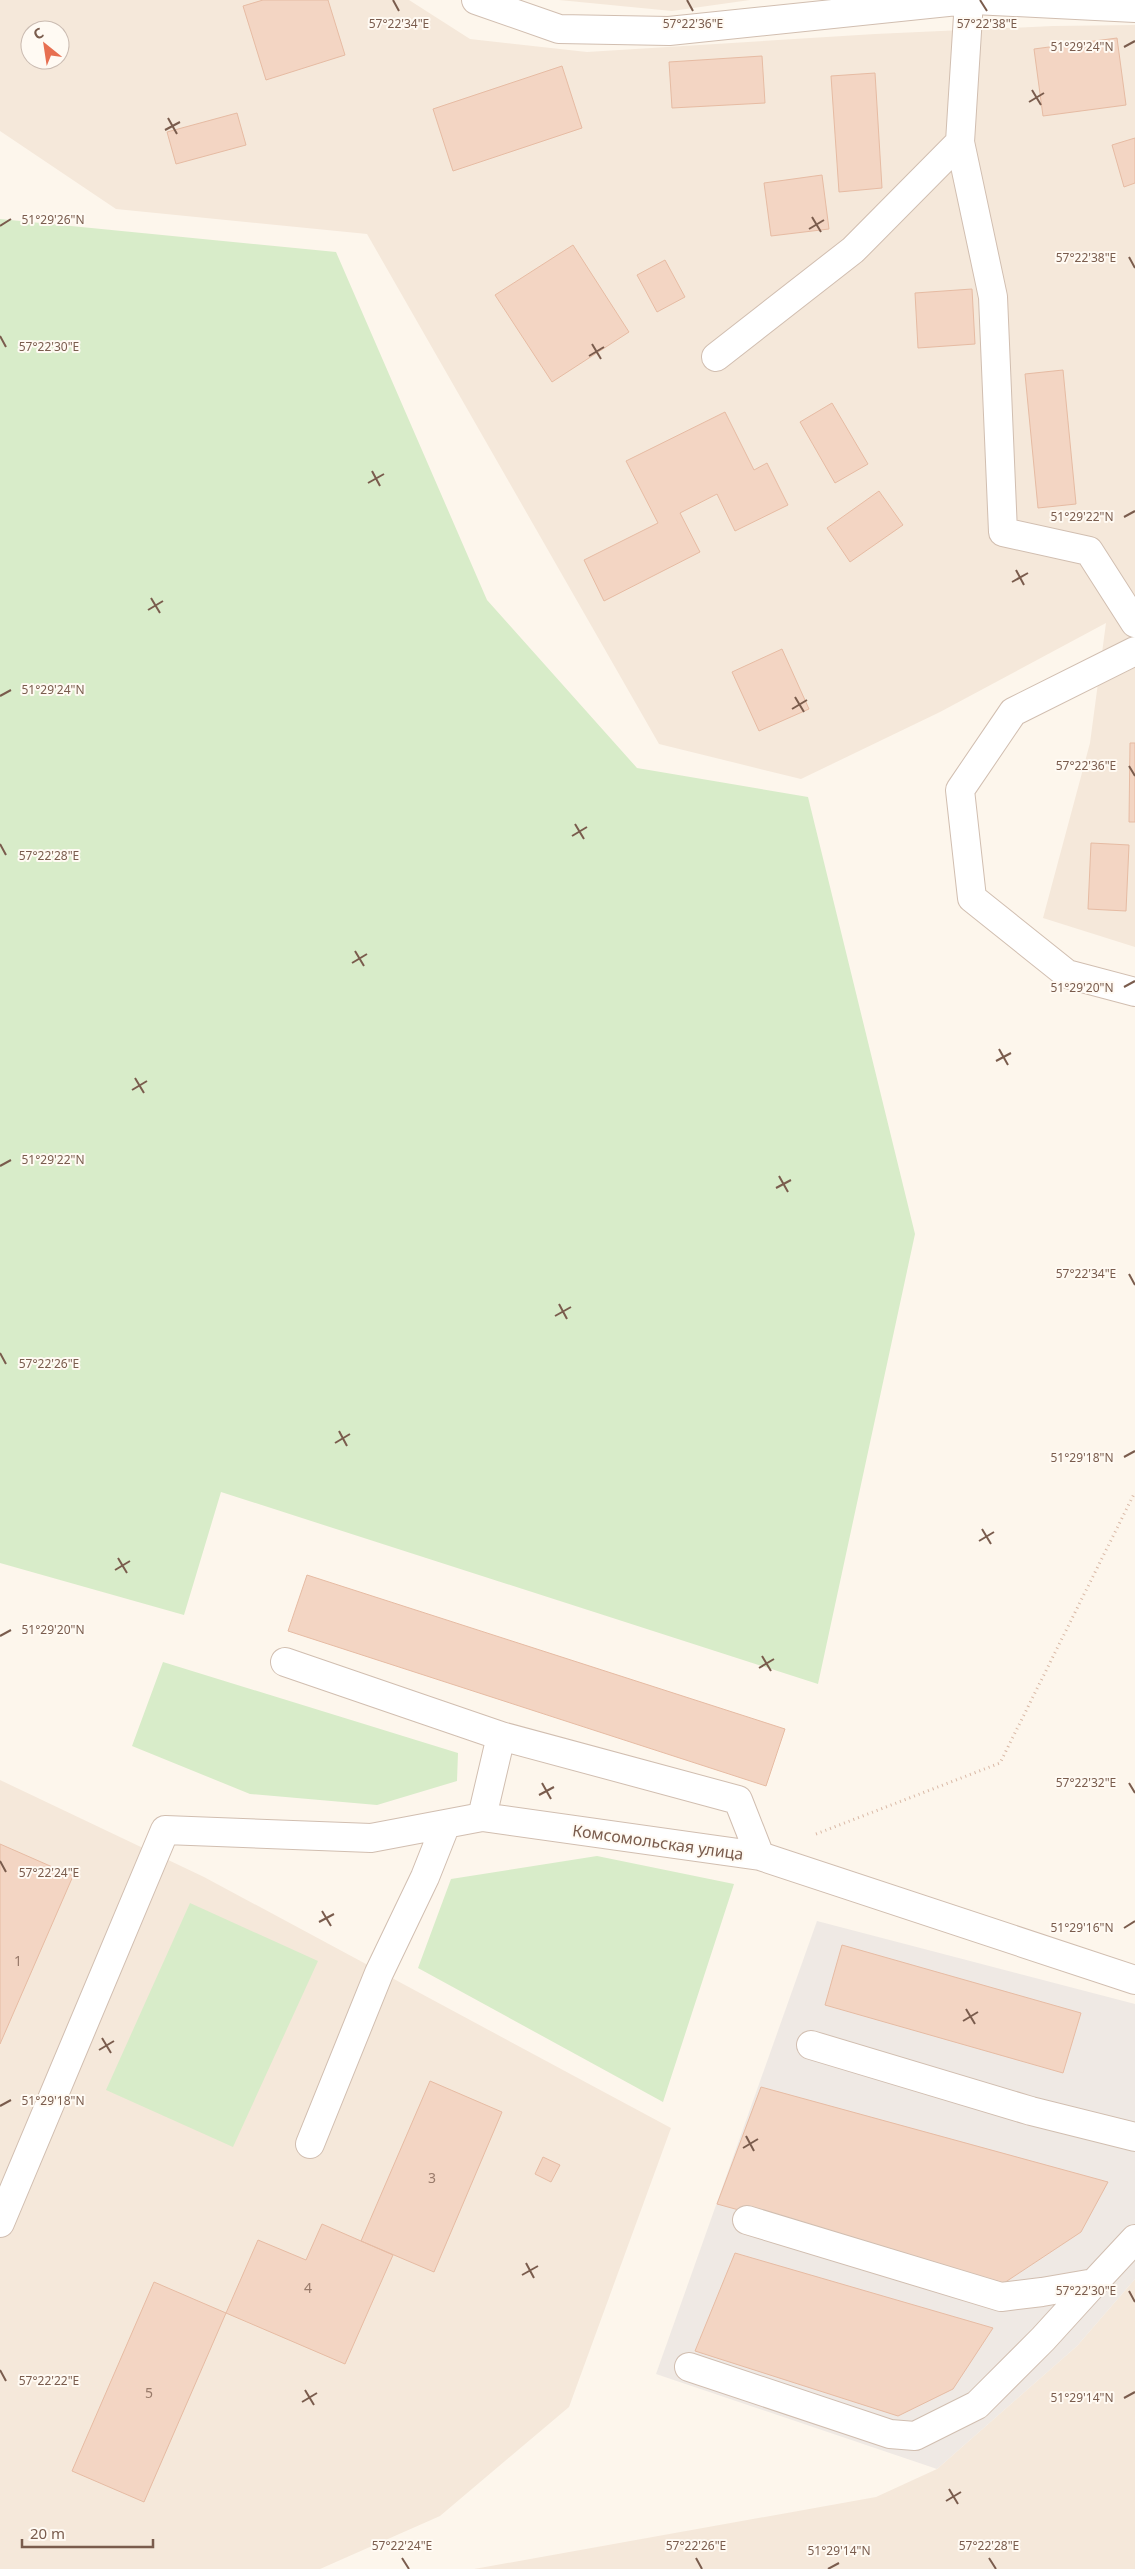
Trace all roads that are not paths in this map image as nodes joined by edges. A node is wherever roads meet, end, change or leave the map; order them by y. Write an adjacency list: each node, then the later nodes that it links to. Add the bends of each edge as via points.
1 (476, 0): 2 (street, via 559,28 669,31)
2 (968, 0): 5 (street)
3 (974, 0): 4 (street)
4 (1135, 8)
5 (960, 142): 6 (street, via 853,250); 7 (street, via 993,298 1003,532 1089,550)
6 (716, 357)
7 (1135, 624)
8 (1135, 651): 9 (street, via 1013,712 960,790 972,898 1067,974)
9 (1135, 992)
10 (285, 1662): 11 (street)
11 (501, 1736): 12 (street); 14 (street, via 738,1800)
12 (482, 1817): 13 (street, Комсомольская улица); 14 (street, Комсомольская улица)
13 (446, 1824): 18 (street, via 425,1878 379,1974); 20 (street, Комсомольская улица, via 371,1838 165,1830)
14 (760, 1856): 15 (street, Комсомольская улица)
15 (1135, 1980)
16 (811, 2045): 17 (street)
17 (1135, 2137)
18 (310, 2144)
19 (747, 2220): 22 (street, via 1001,2297)
20 (0, 2223)
21 (1135, 2239): 22 (street)
22 (1094, 2283): 23 (street, via 977,2405 915,2436 890,2434)
23 (689, 2367)

